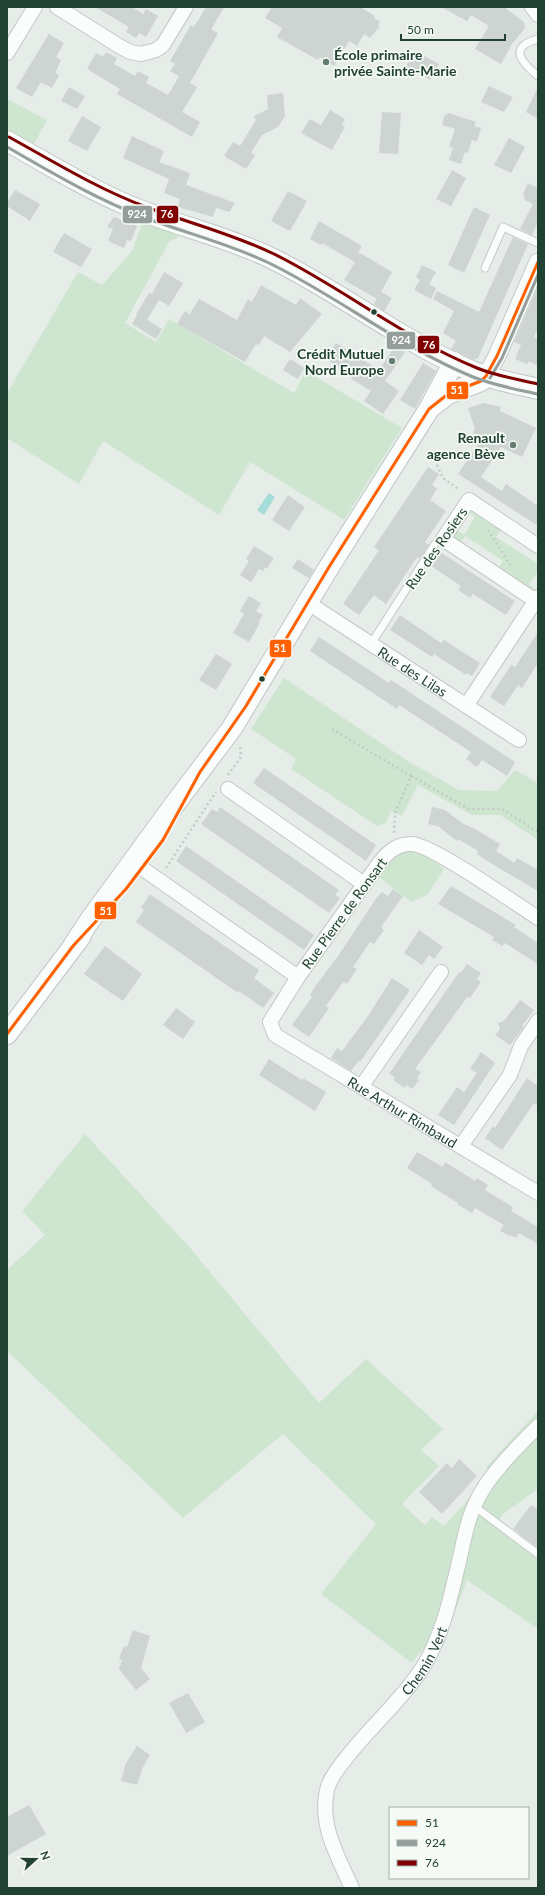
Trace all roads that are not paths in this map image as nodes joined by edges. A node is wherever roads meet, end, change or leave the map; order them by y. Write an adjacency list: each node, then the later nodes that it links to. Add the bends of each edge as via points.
1 (35, 7): 7 (street)
2 (57, 7): 3 (street, via 119,46 141,54 163,45)
3 (186, 7)
4 (532, 7): 5 (street)
5 (538, 15)
6 (538, 39): 8 (lane, via 526,45 520,55 524,65)
7 (7, 53)
8 (538, 76)
9 (7, 141): 13 (main road, via 127,205 273,259)
10 (538, 243): 12 (lane, via 503,227)
11 (538, 262): 14 (street)
12 (485, 268)
13 (454, 362): 14 (main road); 16 (main road)
14 (486, 376): 15 (main road); 16 (main road, via 481,381 448,394)
15 (538, 389)
16 (429, 409): 20 (main road)
17 (443, 539): 18 (street, Rue des Rosiers, via 469,500); 19 (street); 21 (lane, Rue des Rosiers, via 435,544)
18 (538, 546)
19 (537, 599): 22 (street)
20 (308, 603): 21 (street, Rue des Lilas); 25 (main road, via 232,728 200,772)
21 (371, 644): 22 (street, Rue des Lilas)
22 (466, 706): 23 (street, Rue des Lilas)
23 (518, 740)
24 (224, 786): 26 (street)
25 (144, 870): 29 (street, Rue Pierre de Ronsart); 32 (main road, via 73,946)
26 (364, 884): 27 (street, Rue Pierre de Ronsart, via 385,855 396,847 411,844 431,850); 29 (street, Rue Pierre de Ronsart)
27 (538, 918)
28 (441, 972): 33 (street)
29 (298, 977): 31 (street, Rue Pierre de Ronsart, via 272,1017)
30 (538, 1021): 34 (street, via 521,1046 510,1075)
31 (271, 1026): 33 (street, Rue Arthur Rimbaud, via 275,1035)
32 (7, 1034)
33 (361, 1087): 34 (street, Rue Arthur Rimbaud)
34 (460, 1146): 35 (street, Rue Arthur Rimbaud)
35 (538, 1193)
36 (538, 1426): 37 (street, Chemin Vert, via 488,1481)
37 (474, 1506): 38 (lane); 39 (street, Chemin Vert, via 449,1599 427,1659 411,1684 346,1759 328,1788 325,1811 327,1829)
38 (538, 1554)
39 (352, 1888)

